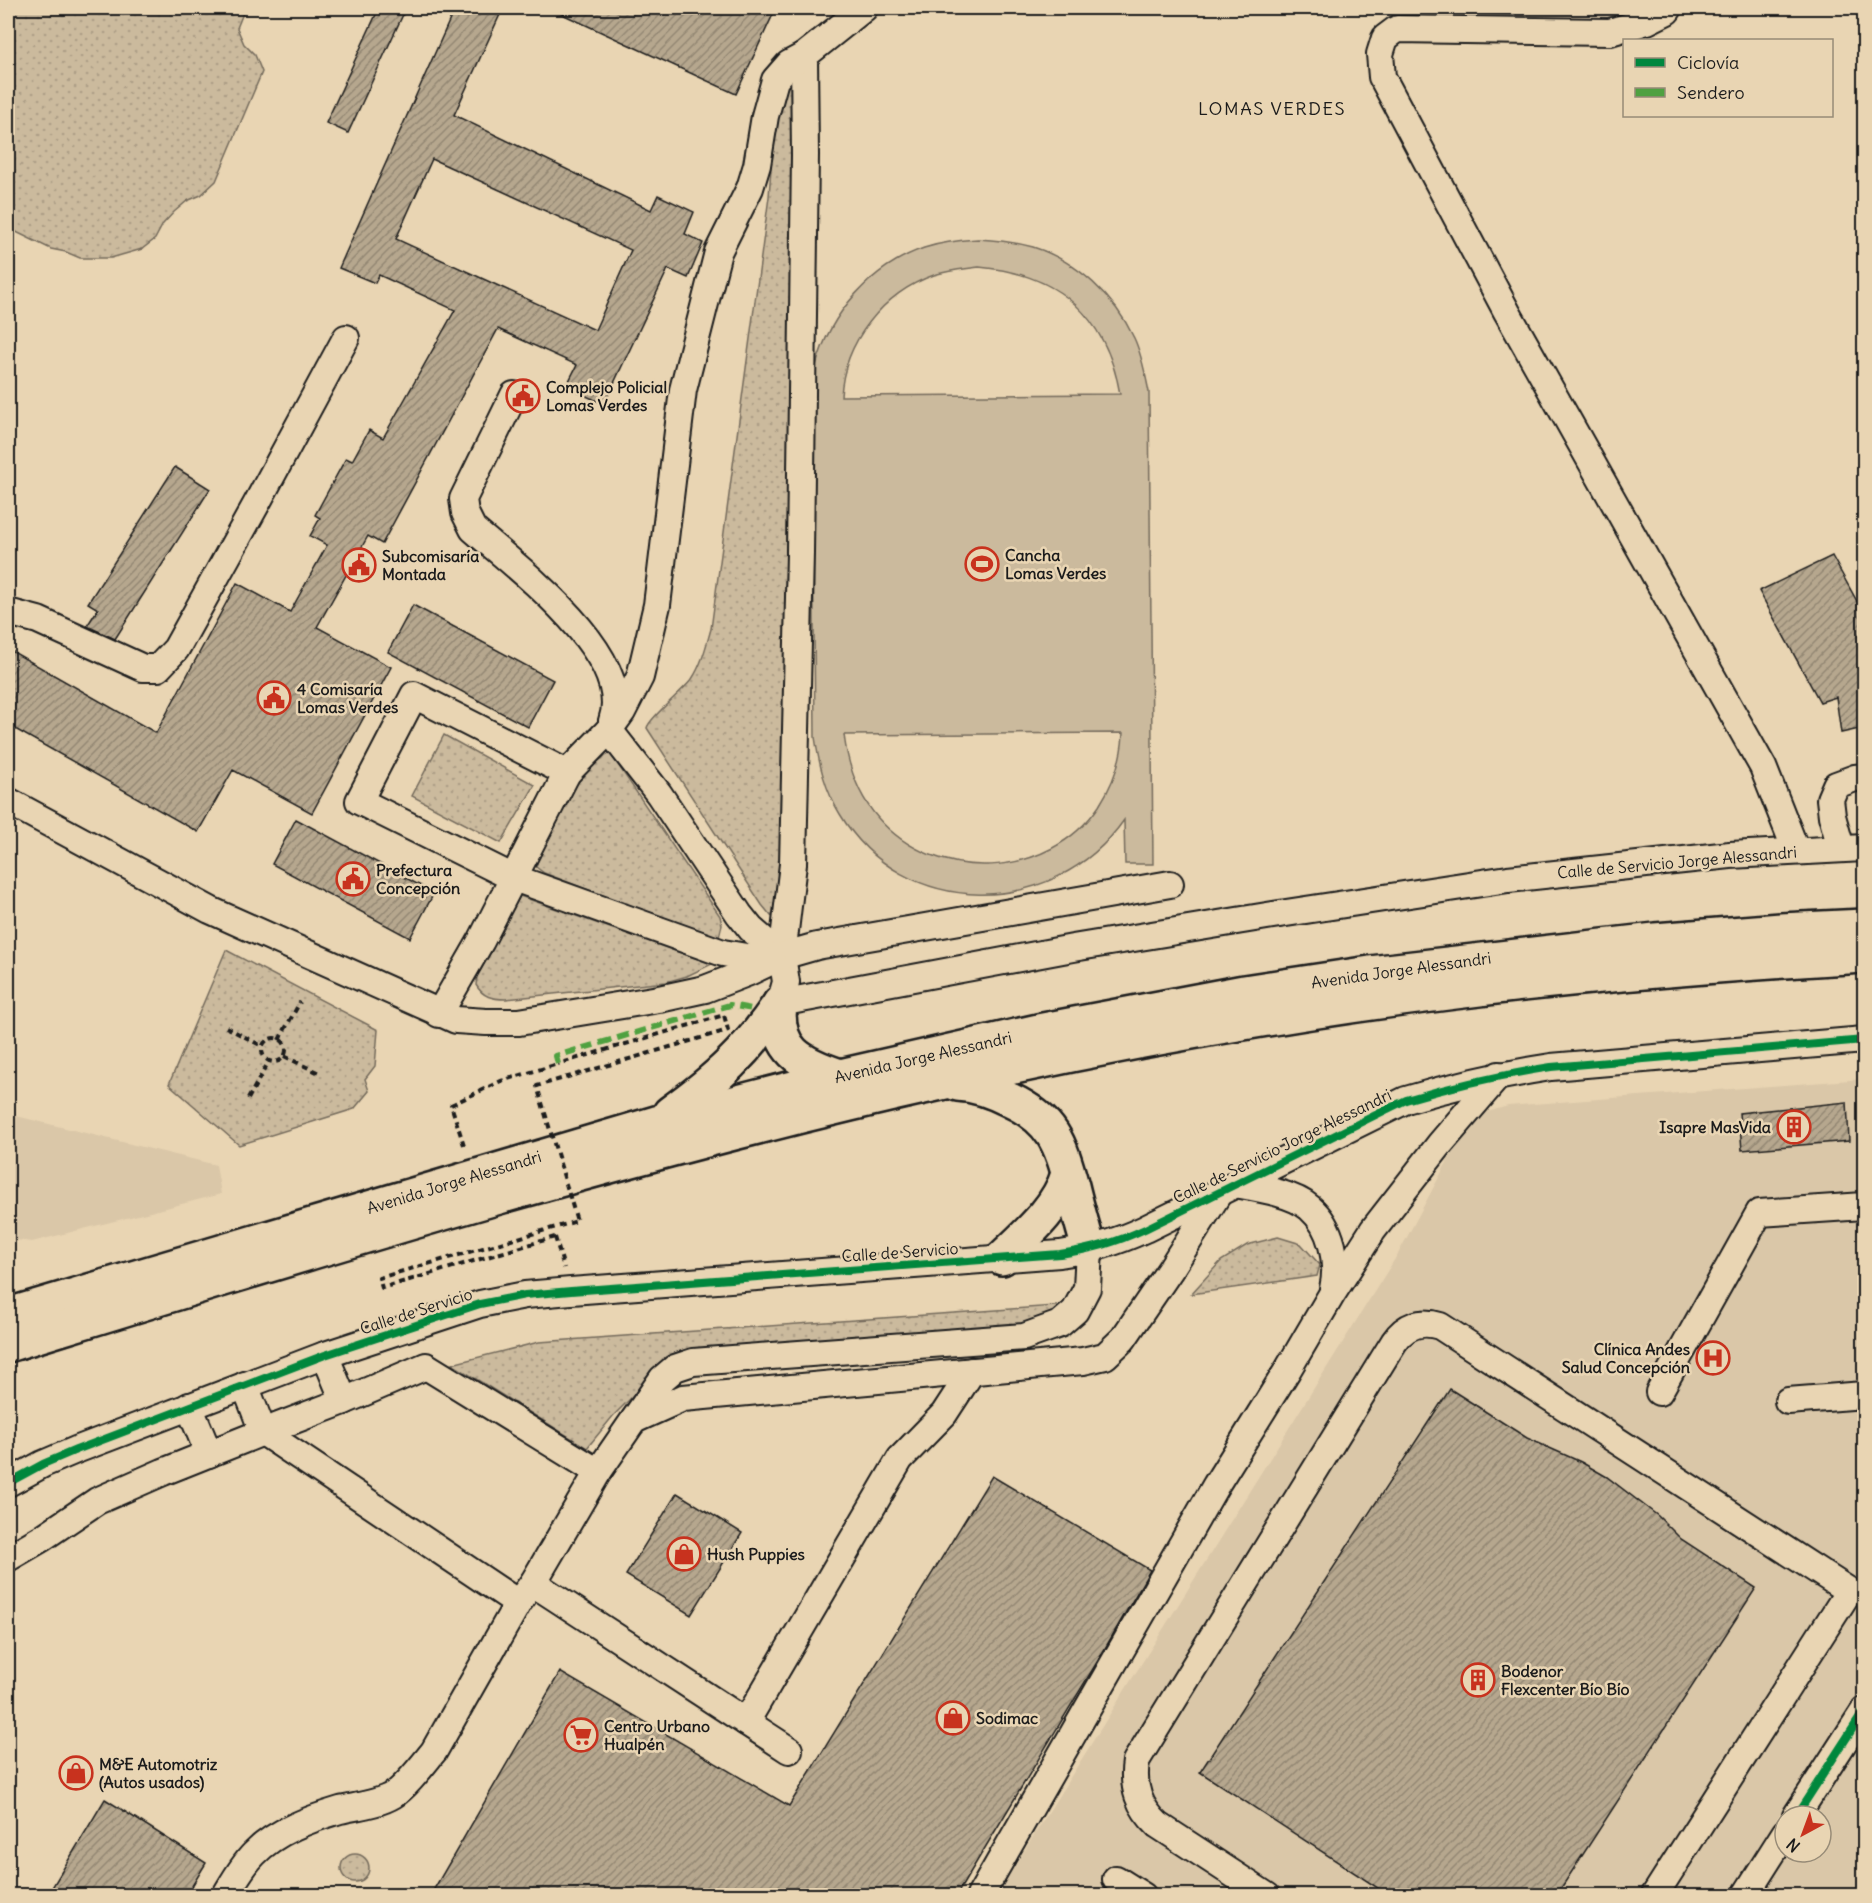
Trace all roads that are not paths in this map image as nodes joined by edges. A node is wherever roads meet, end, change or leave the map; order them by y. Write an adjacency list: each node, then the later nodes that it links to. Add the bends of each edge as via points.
1 (864, 8): 3 (street)
2 (1669, 8): 12 (street, via 1647,21 1610,32 1397,29 1385,38 1380,54 1382,77 1507,312 1763,767)
3 (804, 56): 7 (street, via 789,64 775,80 750,188 718,252 683,390 657,605 640,676); 16 (street, via 794,828)
4 (346, 338): 6 (street, via 176,650 158,668 143,668 38,620)
5 (514, 395): 7 (street, via 463,499 465,513 473,529 561,606 598,653 614,686 616,710)
6 (8, 612)
7 (609, 730): 8 (street); 16 (street, via 659,794 738,914)
8 (567, 773): 13 (street); 13 (street, via 414,695 359,801)
9 (1864, 777): 11 (street, via 1836,785 1830,799 1832,816)
10 (8, 801): 19 (street, via 210,910)
11 (1853, 848): 12 (street, Calle de Servicio Jorge Alessandri)
12 (1794, 851): 18 (street, Calle de Servicio Jorge Alessandri, via 1633,864 1496,881 1073,948)
13 (514, 878): 16 (street, via 723,953 752,958); 19 (street)
14 (1170, 884): 16 (street, via 817,946)
15 (1864, 926): 22 (highway, Avenida Jorge Alessandri, via 1655,940 1359,974 1038,1031)
16 (782, 956): 18 (street, via 786,982); 19 (street, via 705,989 659,999 519,1022 456,1020)
17 (1864, 956): 23 (highway, Avenida Jorge Alessandri, via 1636,972 1455,992 1230,1026)
18 (780, 1003): 22 (highway, via 780,1031 790,1050 806,1063); 24 (highway, via 757,1036 725,1070)
19 (439, 1014)
20 (1864, 1040): 21 (street, Calle de Servicio Jorge Alessandri)
21 (1499, 1074): 26 (street, Calle de Servicio Jorge Alessandri, via 1406,1100); 30 (street, via 1373,1230)
22 (840, 1076): 24 (highway, Avenida Jorge Alessandri)
23 (943, 1082): 25 (highway, via 980,1088 1027,1108 1057,1141); 34 (highway, Avenida Jorge Alessandri, via 519,1192)
24 (656, 1123): 31 (highway, Avenida Jorge Alessandri)
25 (1068, 1174): 28 (highway); 29 (highway, via 1045,1215)
26 (1228, 1187): 28 (street, Calle de Servicio Jorge Alessandri, via 1126,1237); 30 (street, via 1291,1198 1309,1208 1321,1221 1336,1260); 38 (street, via 1123,1339 1105,1356)
27 (1864, 1206): 40 (street, via 1759,1214)
28 (1089, 1249): 29 (street, Calle de Servicio Jorge Alessandri); 45 (street, via 1087,1288 1075,1311 1060,1324 1024,1337 693,1362 675,1368 662,1379)
29 (1002, 1258): 36 (street, Calle de Servicio, via 525,1295 480,1304)
30 (1332, 1294): 61 (street, via 1216,1485)
31 (53, 1301): 32 (highway); 33 (highway, Avenida Jorge Alessandri)
32 (8, 1305)
33 (8, 1315)
34 (89, 1320): 35 (highway, Avenida Jorge Alessandri); 37 (highway)
35 (8, 1345)
36 (325, 1355): 39 (street, Calle de Servicio); 42 (street)
37 (8, 1362)
38 (972, 1371): 45 (street, via 683,1398); 55 (street, via 945,1414 900,1459)
39 (245, 1385): 44 (street, Calle de Servicio); 46 (street)
40 (1659, 1392)
41 (1864, 1395): 43 (street)
42 (344, 1401): 46 (street); 48 (street, via 426,1366)
43 (1788, 1401)
44 (189, 1406): 47 (street); 49 (street, Calle de Servicio, via 43,1464)
45 (634, 1420): 48 (street)
46 (262, 1432): 47 (street); 53 (street)
47 (208, 1454): 50 (street, via 98,1501)
48 (597, 1472): 51 (street)
49 (8, 1483)
50 (8, 1558)
51 (533, 1583): 53 (street); 55 (street)
52 (1857, 1595): 63 (street, via 1440,1326 1423,1323 1406,1328 1136,1761 1135,1790 1148,1815); 64 (street)
53 (518, 1603): 60 (street, via 434,1751 415,1774 394,1794 299,1825 269,1841 254,1854)
54 (1864, 1711): 57 (street)
55 (746, 1722): 56 (street)
56 (789, 1750)
57 (1804, 1804)
58 (1773, 1852): 65 (street)
59 (1116, 1879): 62 (street)
60 (225, 1896)
61 (980, 1896)
62 (1143, 1896)
63 (1268, 1896)
64 (1654, 1896)
65 (1745, 1896)

